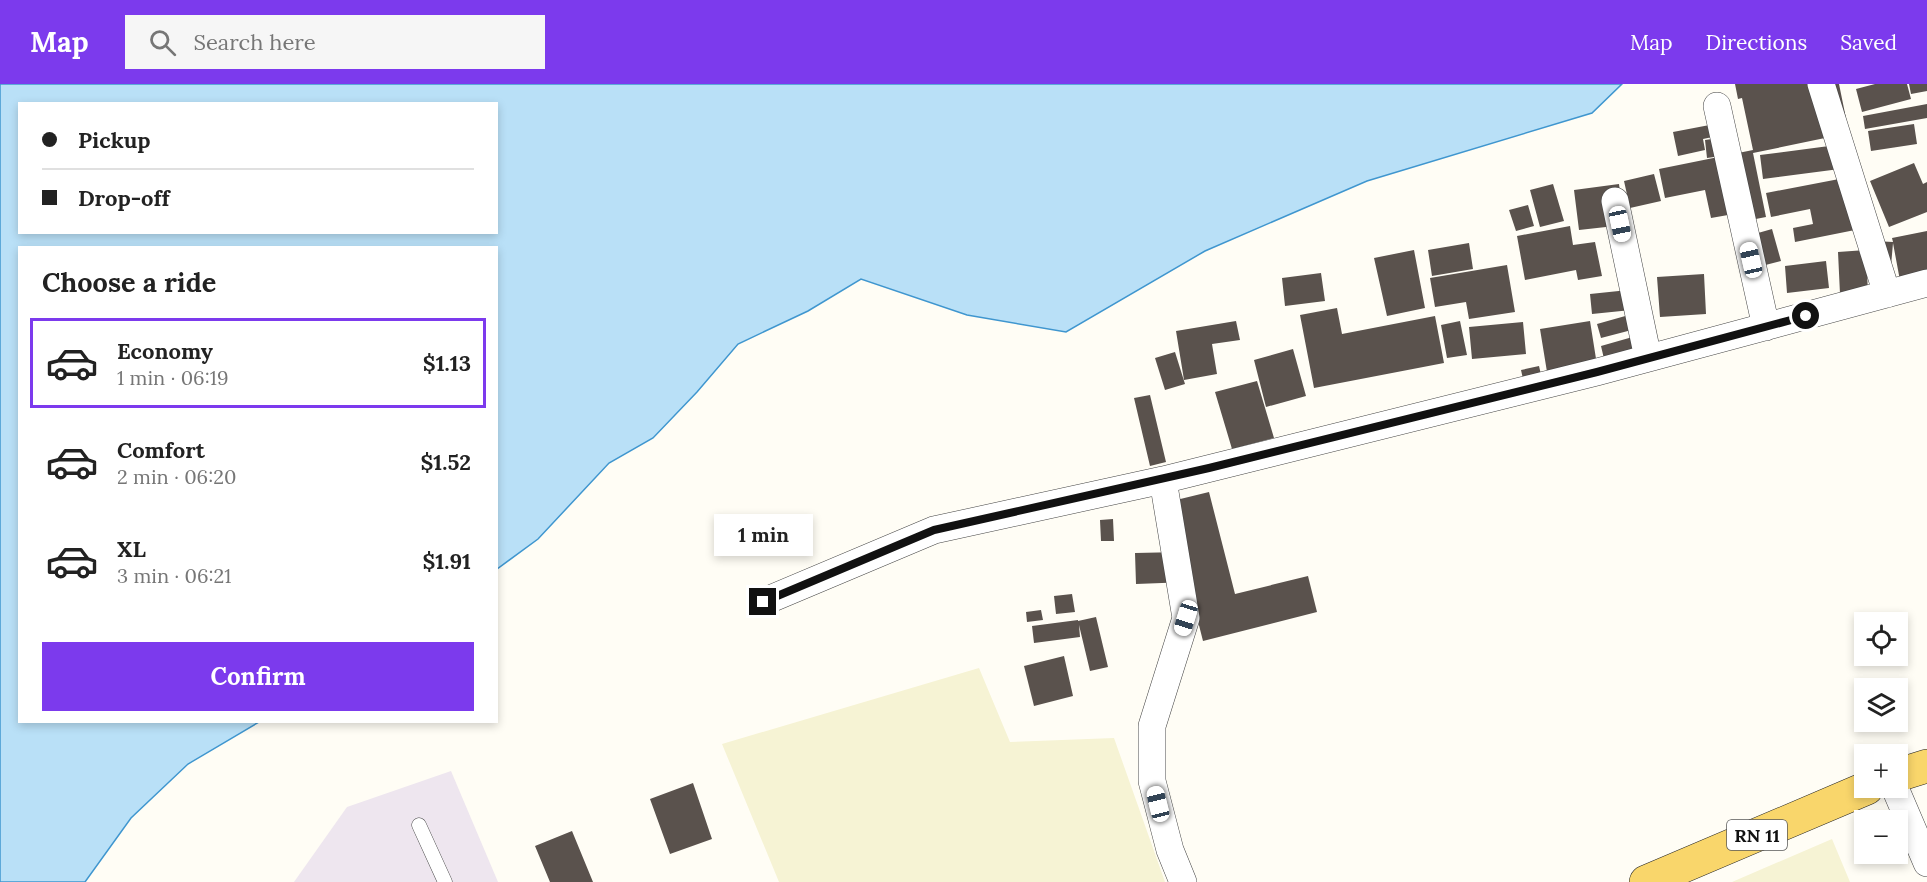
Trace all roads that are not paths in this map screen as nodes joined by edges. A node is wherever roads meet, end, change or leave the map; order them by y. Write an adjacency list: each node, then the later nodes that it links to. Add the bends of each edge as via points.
1 (1821, 84): 5 (street)
2 (1717, 106): 6 (street)
3 (1615, 201): 7 (street)
4 (1927, 283): 5 (street)
5 (1887, 294): 6 (street)
6 (1766, 327): 7 (street)
7 (1648, 358): 8 (street)
8 (1163, 480): 9 (street, via 934,530); 17 (street, via 1186,618 1152,726 1152,781)
9 (763, 602)
10 (1927, 766): 11 (main road)
11 (1908, 772)
12 (1854, 794): 18 (main road, RN 11)
13 (1899, 798): 15 (street)
14 (419, 825): 16 (lane)
15 (1927, 864)
16 (446, 882)
17 (1182, 882)
18 (1646, 882)

